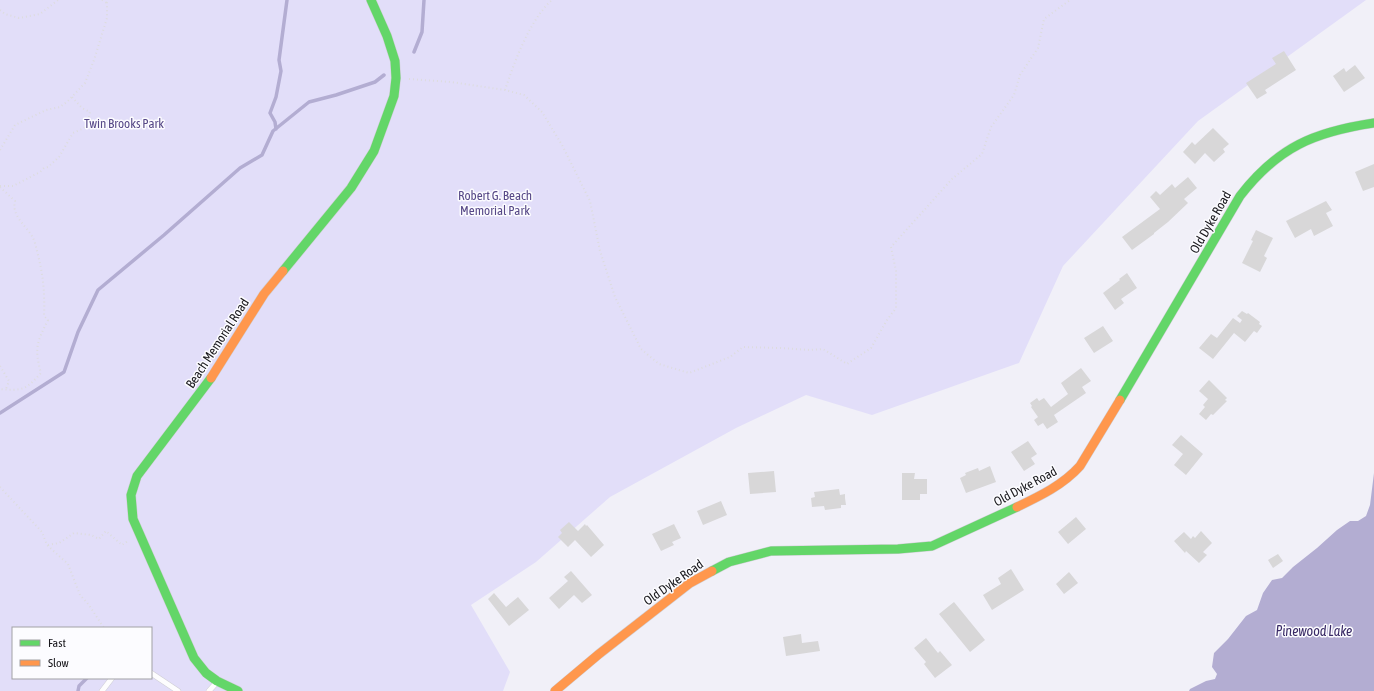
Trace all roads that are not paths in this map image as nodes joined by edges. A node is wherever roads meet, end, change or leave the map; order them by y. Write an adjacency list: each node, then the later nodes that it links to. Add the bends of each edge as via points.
1 (371, 0): 5 (street, Beach Memorial Road, via 387,36 395,61 396,78 394,96 374,151 351,188 264,294 215,373 137,476 131,495 133,519 194,658 206,673)
2 (1374, 123): 10 (street, Old Dyke Road, via 1331,131 1306,140 1274,160 1250,181 1080,466 1056,487 932,546 771,551 729,562 690,583)
3 (152, 674): 7 (lane)
4 (111, 679): 6 (lane)
5 (217, 681): 8 (lane); 9 (street, Beach Memorial Road)
6 (102, 691)
7 (178, 691)
8 (210, 691)
9 (238, 691)
10 (555, 691)

